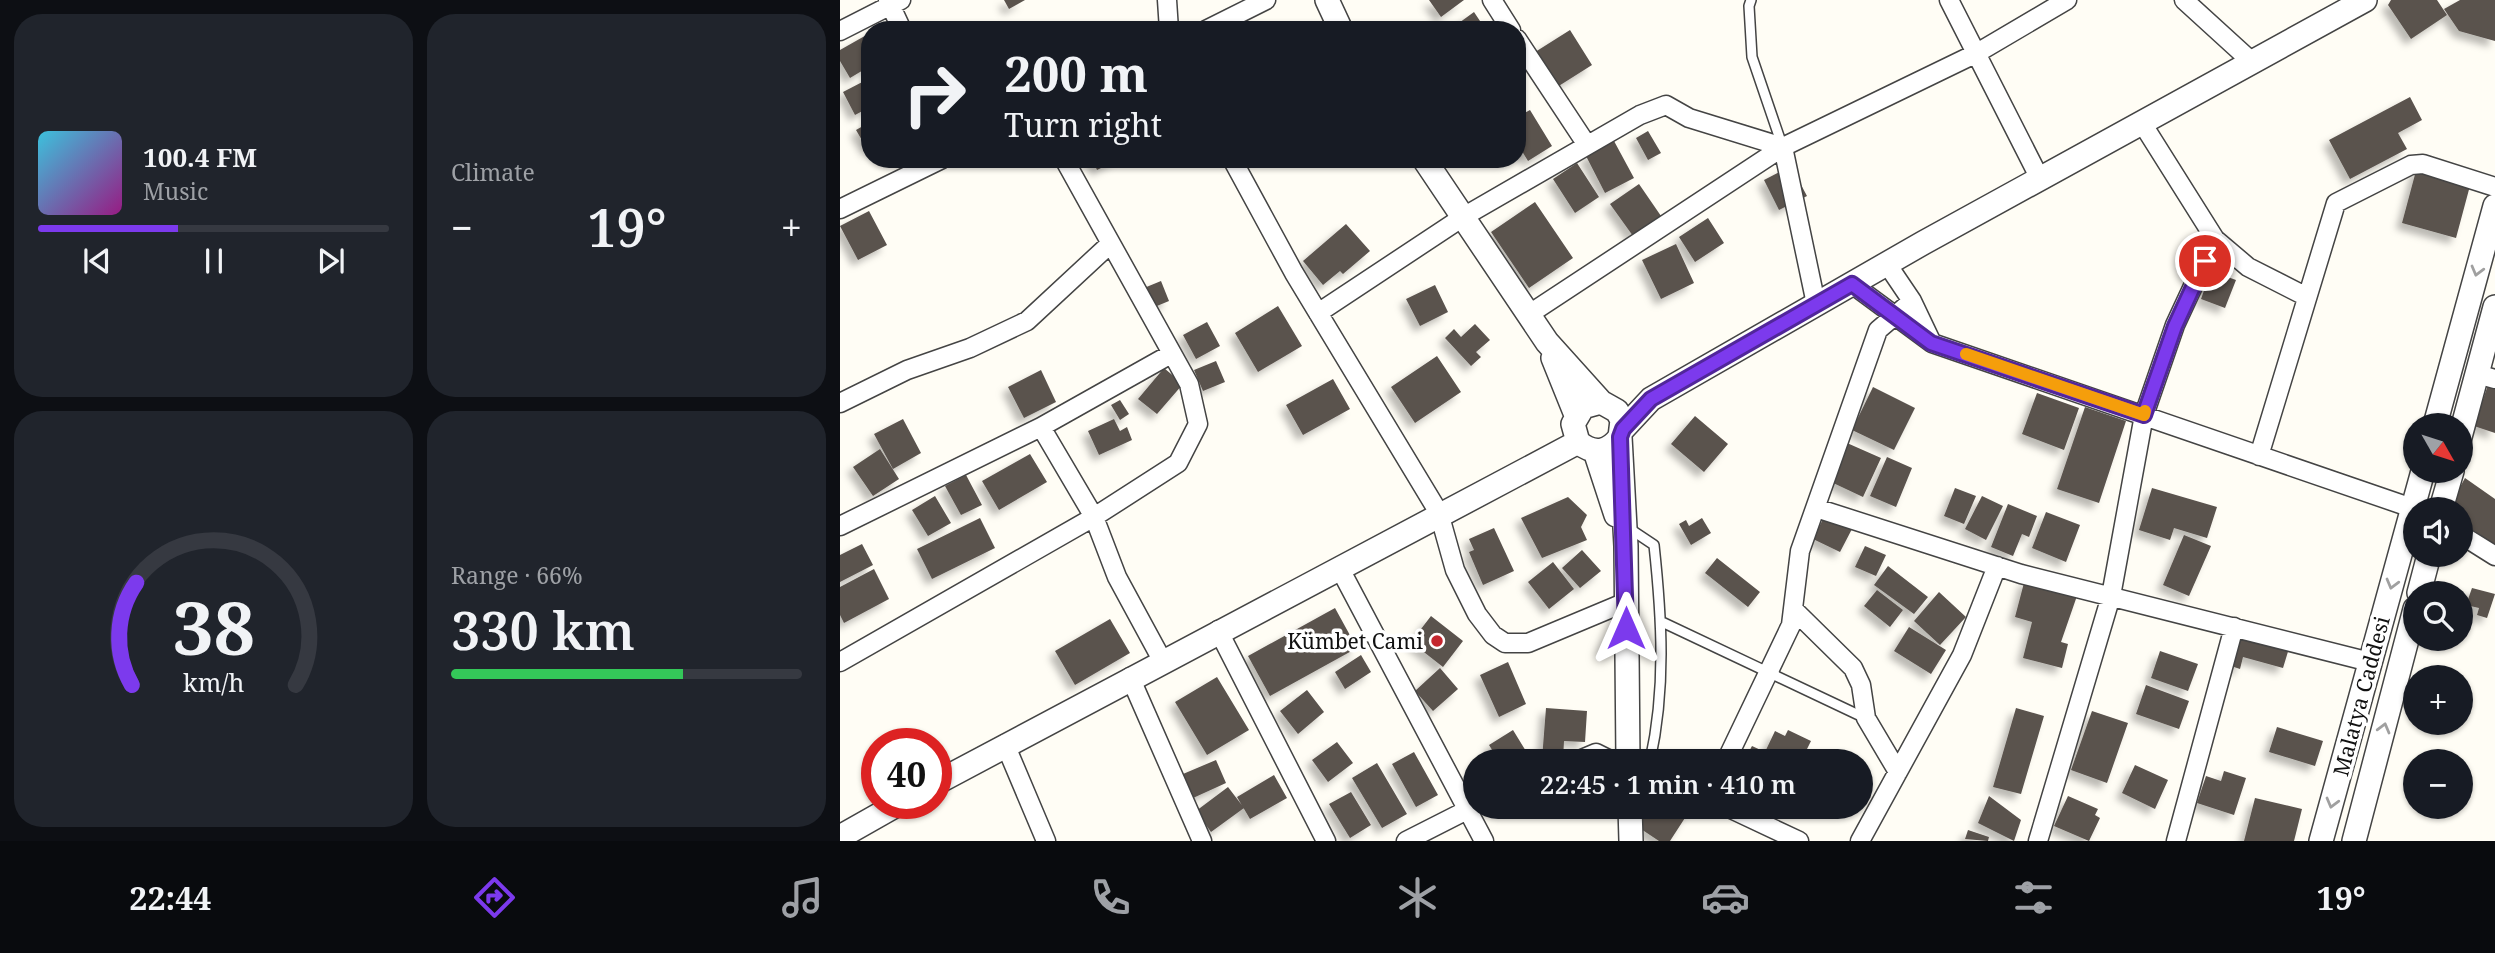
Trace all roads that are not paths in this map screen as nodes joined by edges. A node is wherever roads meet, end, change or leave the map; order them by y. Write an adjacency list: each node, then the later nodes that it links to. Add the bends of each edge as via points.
1 (1167, 0): 12 (street)
2 (1266, 0): 13 (street)
3 (1327, 0): 14 (street)
4 (1492, 0): 15 (street)
5 (1751, 0): 22 (lane, via 1752,57)
6 (1949, 0): 18 (street)
7 (2067, 0): 18 (street)
8 (2183, 0): 19 (street)
9 (2365, 0): 19 (street)
10 (893, 2): 11 (street); 16 (street)
11 (899, 21)
12 (1168, 21)
13 (1224, 21)
14 (1337, 21)
15 (1505, 21)
16 (840, 31)
17 (1526, 53): 21 (street)
18 (1977, 53): 22 (street); 27 (street)
19 (2252, 62): 20 (street)
20 (2142, 123): 27 (street); 32 (street)
21 (1587, 145): 22 (street, via 1666,105 1689,118); 31 (street)
22 (1783, 147): 38 (street); 41 (street)
23 (924, 168): 30 (street)
24 (1069, 168): 33 (street)
25 (1236, 168): 40 (street)
26 (1430, 168): 31 (street)
27 (2040, 178): 34 (street)
28 (2495, 187): 36 (street, via 2423,164 2411,165 2336,203)
29 (2495, 206): 50 (street, one-way to 50)
30 (840, 209)
31 (1462, 217): 40 (street); 41 (street)
32 (2215, 239): 36 (street, via 2248,267); 52 (street, via 2175,326)
33 (1110, 244): 45 (street); 48 (street, via 1027,321)
34 (1887, 264): 35 (street); 37 (street)
35 (1852, 284): 38 (street); 42 (street)
36 (2307, 297): 56 (street)
37 (1912, 301): 42 (street); 44 (street)
38 (1816, 304): 47 (street)
39 (2495, 307): 46 (street)
40 (1318, 313): 59 (street)
41 (1528, 315): 43 (street)
42 (1894, 316): 44 (street); 58 (street, via 1878,330)
43 (1547, 342): 49 (street); 54 (street)
44 (1931, 343): 52 (street)
45 (1171, 354): 53 (street); 60 (street, via 1189,384 1198,424 1178,463)
46 (2486, 376): 51 (street)
47 (1651, 399): 49 (street); 55 (street)
48 (840, 403)
49 (1606, 403): 54 (street, via 1591,403); 55 (street, via 1622,420)
50 (2438, 413)
51 (2470, 413)
52 (2144, 415): 56 (street); 68 (street)
53 (1041, 427): 60 (street); 61 (street)
54 (1581, 433): 55 (street, via 1605,450); 59 (street, via 1539,461); 62 (street)
55 (1621, 433): 62 (street)
56 (2259, 456): 57 (street)
57 (2403, 505)
58 (1816, 508): 66 (street); 70 (street, via 1800,551)
59 (1440, 513): 67 (street); 69 (street, via 1455,570 1477,614 1505,643 1528,643)
60 (1094, 517): 75 (street, via 1117,577); 76 (street)
61 (840, 526)
62 (1625, 535): 69 (street); 71 (lane, via 1654,545)
63 (2473, 542): 65 (street)
64 (2403, 548): 77 (street, Malatya Caddesi, one-way to 77)
65 (2495, 556)
66 (1997, 566): 68 (street); 85 (street, via 1962,655)
67 (1339, 567): 73 (street); 87 (street)
68 (2111, 596): 72 (street); 102 (street)
69 (1626, 602): 82 (street)
70 (1793, 609): 78 (street, via 1791,625); 80 (street, via 1853,668)
71 (1662, 622): 78 (lane); 83 (lane, via 1660,715)
72 (2234, 627): 77 (street); 103 (street)
73 (1218, 630): 75 (street); 96 (street)
74 (2404, 651): 105 (street, one-way to 74)
75 (1162, 660): 79 (street)
76 (840, 662)
77 (2371, 662): 104 (street, Malatya Caddesi, one-way to 104)
78 (1769, 672): 80 (lane); 84 (street)
79 (1130, 677): 81 (street); 95 (street)
80 (1867, 718): 85 (street)
81 (1005, 744): 86 (street); 94 (street)
82 (1628, 749)
83 (1653, 749)
84 (1732, 749)
85 (1898, 772): 101 (street)
86 (952, 774)
87 (1463, 792)
88 (1463, 812): 97 (street)
89 (872, 819): 93 (street)
90 (1476, 819): 98 (street)
91 (1630, 819): 99 (street)
92 (1752, 819): 100 (street)
93 (840, 837)
94 (1046, 841)
95 (1202, 841)
96 (1326, 841)
97 (1406, 841)
98 (1485, 841)
99 (1631, 841)
100 (1799, 841)
101 (1860, 841)
102 (2038, 841)
103 (2176, 841)
104 (2321, 841)
105 (2354, 841)

